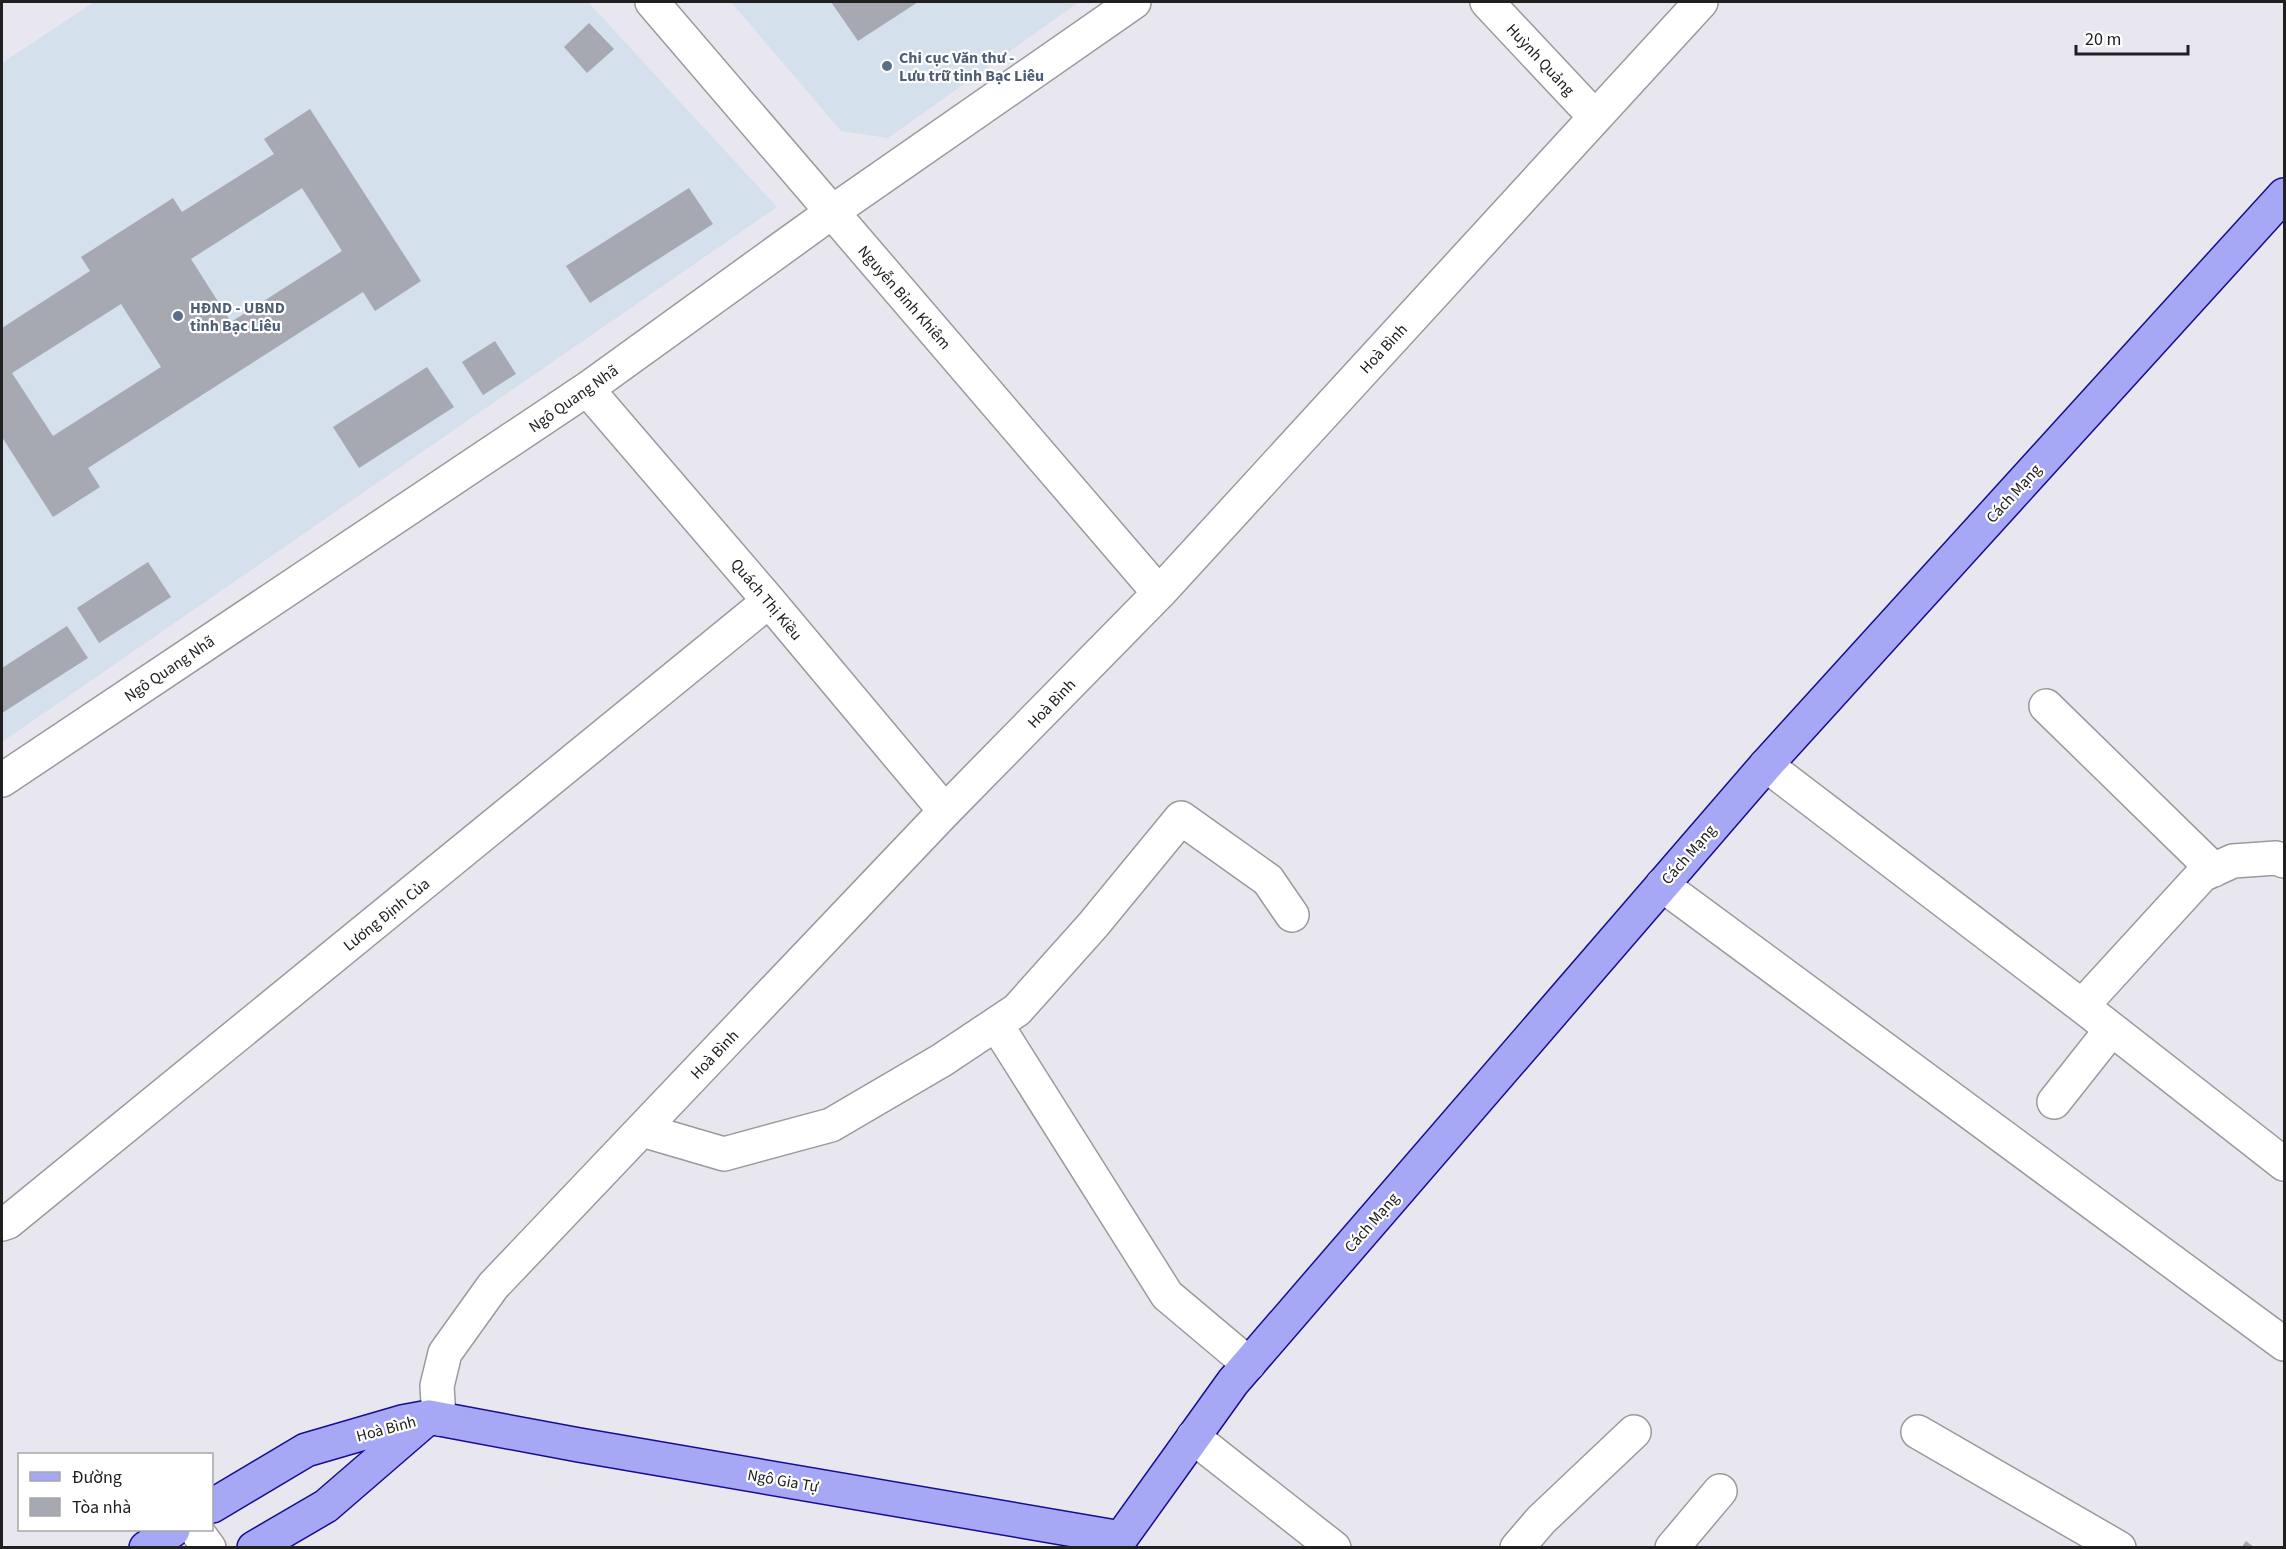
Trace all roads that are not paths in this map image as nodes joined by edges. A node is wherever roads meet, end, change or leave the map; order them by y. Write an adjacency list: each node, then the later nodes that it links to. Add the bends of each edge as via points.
1 (652, 2): 7 (street, Nguyễn Bỉnh Khiêm)
2 (1134, 2): 7 (street, Ngô Quang Nhã)
3 (1487, 2): 5 (street, Huỳnh Quảng)
4 (1701, 2): 5 (street, Hoà Bình)
5 (1595, 117): 9 (street, Hoà Bình)
6 (2284, 195): 12 (main road, Cách Mạng)
7 (832, 212): 8 (street, Ngô Quang Nhã); 9 (street, Nguyễn Bỉnh Khiêm)
8 (587, 389): 10 (street, Quách Thị Kiều); 13 (street, Ngô Quang Nhã)
9 (1159, 593): 14 (street, Hoà Bình)
10 (769, 601): 14 (street, Quách Thị Kiều); 26 (street, Lương Định Của)
11 (2046, 706): 17 (street)
12 (1766, 765): 18 (main road, Cách Mạng); 20 (street)
13 (2, 780)
14 (945, 811): 24 (street, Hoà Bình)
15 (2284, 836): 16 (street)
16 (2273, 860): 17 (street, via 2233,861)
17 (2214, 870): 20 (street, via 2202,875)
18 (1662, 885): 27 (street); 28 (main road, Cách Mạng)
19 (1292, 915): 21 (street, via 1268,880 1181,818 1017,1010)
20 (2082, 1006): 22 (street)
21 (996, 1024): 24 (street, via 831,1125 724,1154); 28 (street, via 1167,1295)
22 (2112, 1030): 23 (street); 25 (street)
23 (2054, 1102)
24 (642, 1130): 29 (street, Hoà Bình, via 493,1286 445,1353)
25 (2284, 1164)
26 (2, 1224)
27 (2284, 1344)
28 (1249, 1364): 32 (main road, Cách Mạng)
29 (434, 1418): 34 (main road, Hoà Bình, via 402,1422 306,1450); 37 (main road, Ngô Gia Tự); 40 (main road, Hoà Bình, via 326,1506)
30 (1634, 1432): 42 (street)
31 (1918, 1432): 44 (street)
32 (1193, 1437): 37 (main road, Cách Mạng); 41 (street)
33 (1720, 1491): 43 (street)
34 (213, 1505)
35 (172, 1531): 38 (main road)
36 (197, 1531): 39 (street)
37 (1122, 1544)
38 (146, 1548)
39 (208, 1548)
40 (254, 1548)
41 (1334, 1548)
42 (1517, 1548)
43 (1672, 1548)
44 (2119, 1548)

